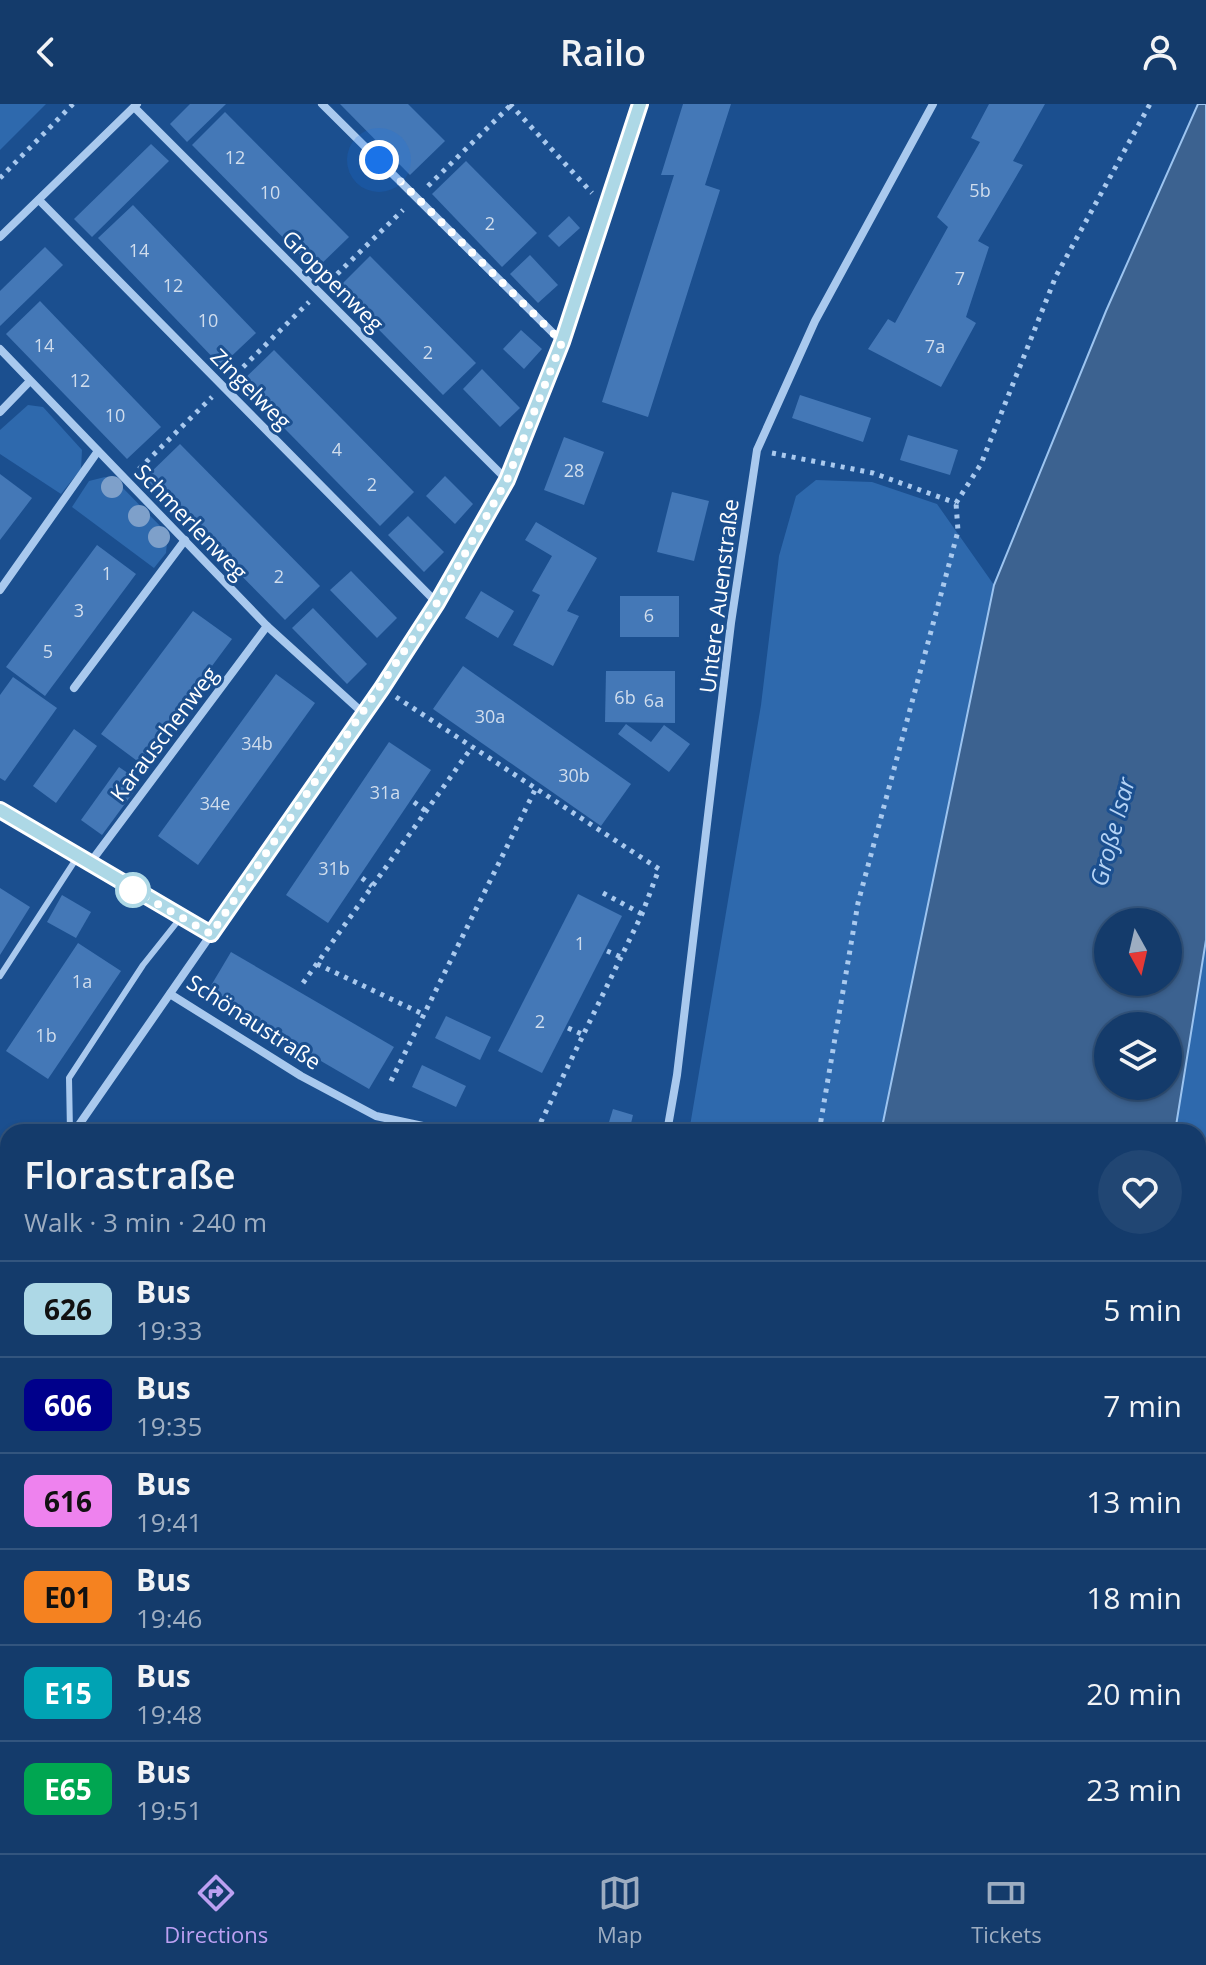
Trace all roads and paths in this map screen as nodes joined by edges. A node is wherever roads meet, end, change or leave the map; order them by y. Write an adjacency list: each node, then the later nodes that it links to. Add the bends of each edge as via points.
1 (73, 104): 8 (path)
2 (322, 104): 12 (street)
3 (511, 104): 10 (path)
4 (640, 104): 10 (street, Schönaustraße)
5 (933, 104): 16 (street, Untere Auenstraße, via 815,321)
6 (1150, 104): 19 (path, via 1056,276 981,464)
7 (136, 106): 9 (street); 18 (street, Groppenweg)
8 (0, 178)
9 (39, 200): 11 (street); 22 (street, Zingelweg)
10 (606, 208): 12 (street, Schönaustraße)
11 (0, 237)
12 (562, 342): 18 (street, Schönaustraße)
13 (0, 349): 14 (street, Schmerlenweg)
14 (29, 382): 15 (street); 17 (street, Schmerlenweg)
15 (0, 412)
16 (757, 450): 19 (path, via 873,473); 54 (street, Untere Auenstraße)
17 (98, 451): 20 (street, Schmerlenweg); 21 (street)
18 (507, 480): 22 (street, Schönaustraße)
19 (956, 503): 55 (path, via 958,531 858,903)
20 (185, 540): 23 (street, Schmerlenweg); 24 (street)
21 (0, 590)
22 (437, 603): 25 (street, Schönaustraße)
23 (267, 626): 26 (street, Schmerlenweg); 33 (street, Karauschenweg)
24 (74, 688)
25 (382, 688): 26 (street, Schönaustraße); 27 (path)
26 (363, 713): 39 (street, Schönaustraße)
27 (472, 747): 28 (path); 31 (path)
28 (536, 788): 37 (path, via 659,869); 46 (path)
29 (414, 802): 31 (path)
30 (0, 810): 32 (street)
31 (426, 811): 35 (path)
32 (78, 856): 33 (street); 43 (lane)
33 (90, 863): 38 (street)
34 (362, 878): 35 (path)
35 (372, 886): 42 (path)
36 (603, 893): 37 (path)
37 (642, 914): 41 (path)
38 (182, 916): 39 (street); 50 (lane, via 69,1078)
39 (211, 934): 45 (street, Schönaustraße)
40 (607, 951): 41 (path)
41 (621, 957): 48 (path)
42 (317, 964): 44 (path); 46 (path)
43 (0, 976)
44 (303, 983)
45 (170, 994): 51 (street); 52 (street, Schönaustraße, via 301,1076 376,1116)
46 (425, 1015): 49 (path)
47 (568, 1028): 48 (path)
48 (584, 1035): 53 (path)
49 (391, 1081)
50 (72, 1124)
51 (78, 1124)
52 (414, 1124)
53 (540, 1124)
54 (668, 1124)
55 (820, 1124)

